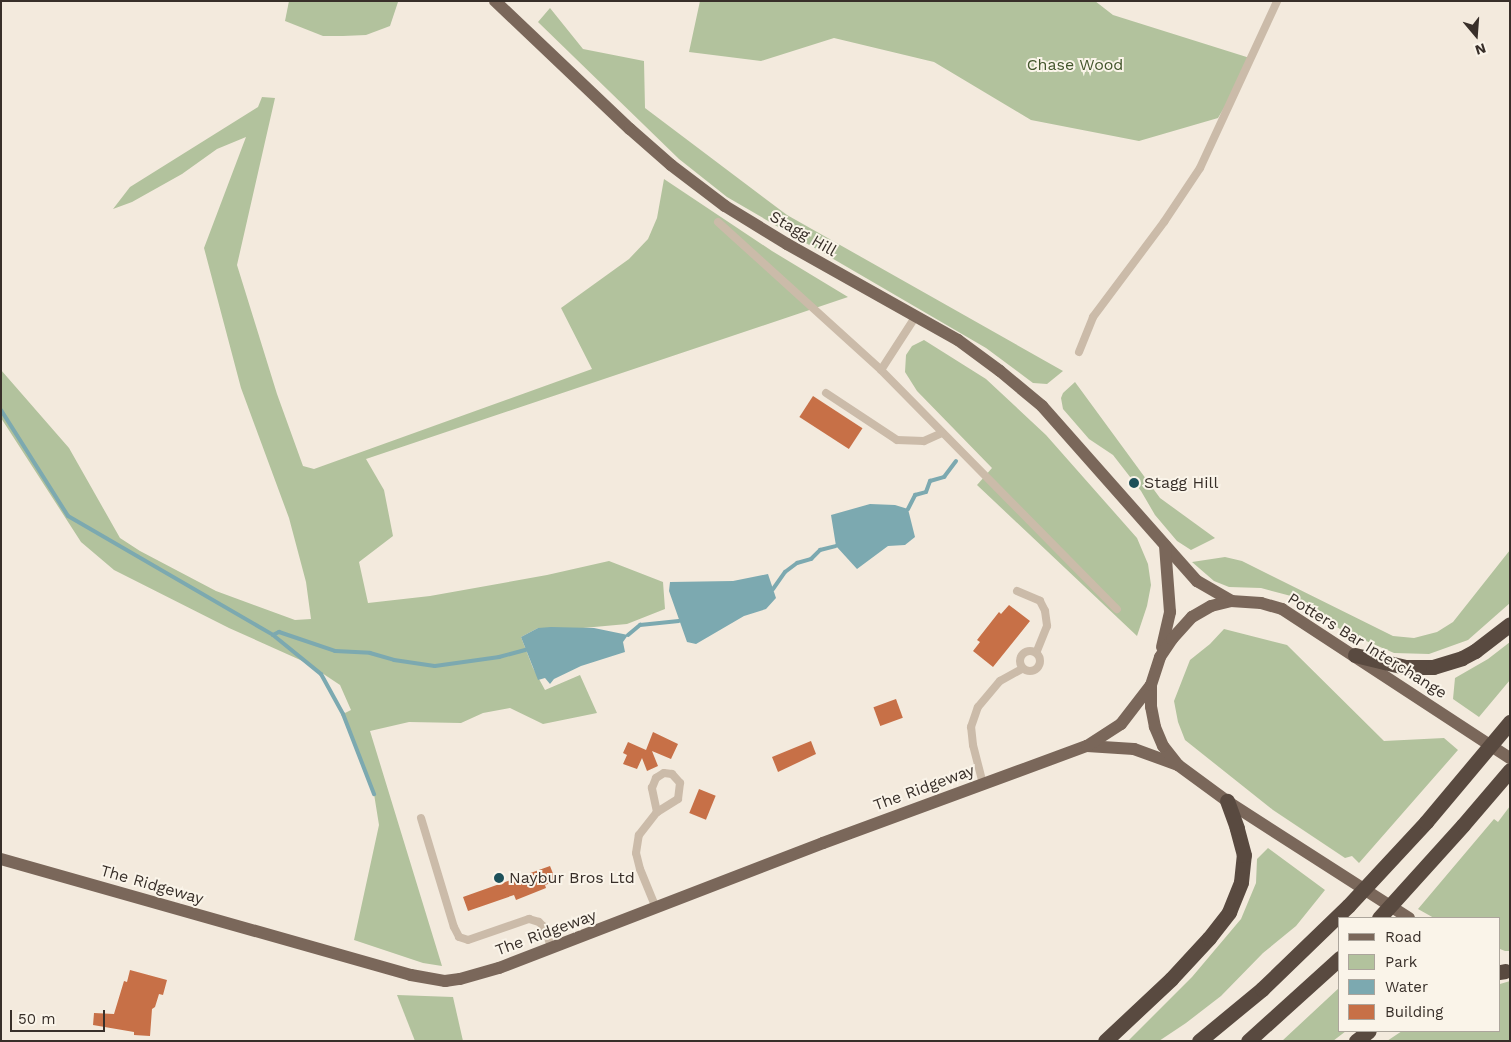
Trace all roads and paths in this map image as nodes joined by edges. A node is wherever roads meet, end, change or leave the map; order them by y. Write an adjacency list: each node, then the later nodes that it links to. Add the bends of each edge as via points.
1 (495, 1): 4 (main road, Stagg Hill, via 671,165 726,206 787,244)
2 (1277, 1): 5 (lane, via 1200,168 1093,317)
3 (718, 222): 6 (lane)
4 (916, 316): 6 (lane); 9 (main road, Stagg Hill, via 958,340 1042,406)
5 (1079, 352)
6 (882, 370): 8 (lane)
7 (826, 393): 8 (lane, via 897,440 924,441)
8 (942, 433): 12 (lane)
9 (1165, 545): 11 (main road, Stagg Hill, via 1197,581); 16 (main road, via 1170,612)
10 (1017, 591): 14 (lane, via 1040,601 1045,611 1046,626)
11 (1231, 601): 15 (main road, Potters Bar Interchange, via 1261,603 1282,609); 16 (main road, Potters Bar Interchange, via 1211,606 1192,617)
12 (1117, 609)
13 (1510, 624): 15 (highway, via 1475,651 1433,667 1405,667)
14 (1036, 653): 17 (lane, via 1027,651 1021,655); 17 (lane, via 1038,667 1032,671)
15 (1355, 655): 21 (main road, Potters Bar Interchange)
16 (1160, 657): 18 (main road, Potters Bar Interchange)
17 (1023, 668): 24 (lane, via 988,692 975,714 971,727 973,746)
18 (1151, 685): 20 (main road, The Ridgeway, via 1122,724); 22 (main road, Potters Bar Interchange, via 1155,727 1163,746)
19 (1510, 722): 36 (highway, via 1426,822 1348,906 1262,988)
20 (1087, 746): 22 (main road, The Ridgeway, via 1134,749); 24 (main road, The Ridgeway)
21 (1510, 758)
22 (1178, 765): 25 (main road, Potters Bar Interchange)
23 (1510, 770): 30 (highway)
24 (983, 784): 29 (main road, The Ridgeway)
25 (1227, 800): 31 (main road, Potters Bar Interchange); 35 (highway, via 1244,855 1241,882 1229,912 1171,979)
26 (657, 812): 26 (lane, via 652,788 656,778 664,773 672,774 680,783 678,799); 29 (lane, via 639,835 636,853)
27 (421, 818): 32 (lane, via 459,936 468,940 528,920 543,926)
28 (1, 859): 32 (main road, The Ridgeway, via 429,980 446,981 478,975)
29 (656, 908): 32 (main road, The Ridgeway)
30 (1380, 917)
31 (1407, 917)
32 (552, 948)
33 (1338, 960): 37 (highway)
34 (1368, 1032): 38 (highway)
35 (1105, 1041)
36 (1199, 1041)
37 (1248, 1041)
38 (1356, 1041)

